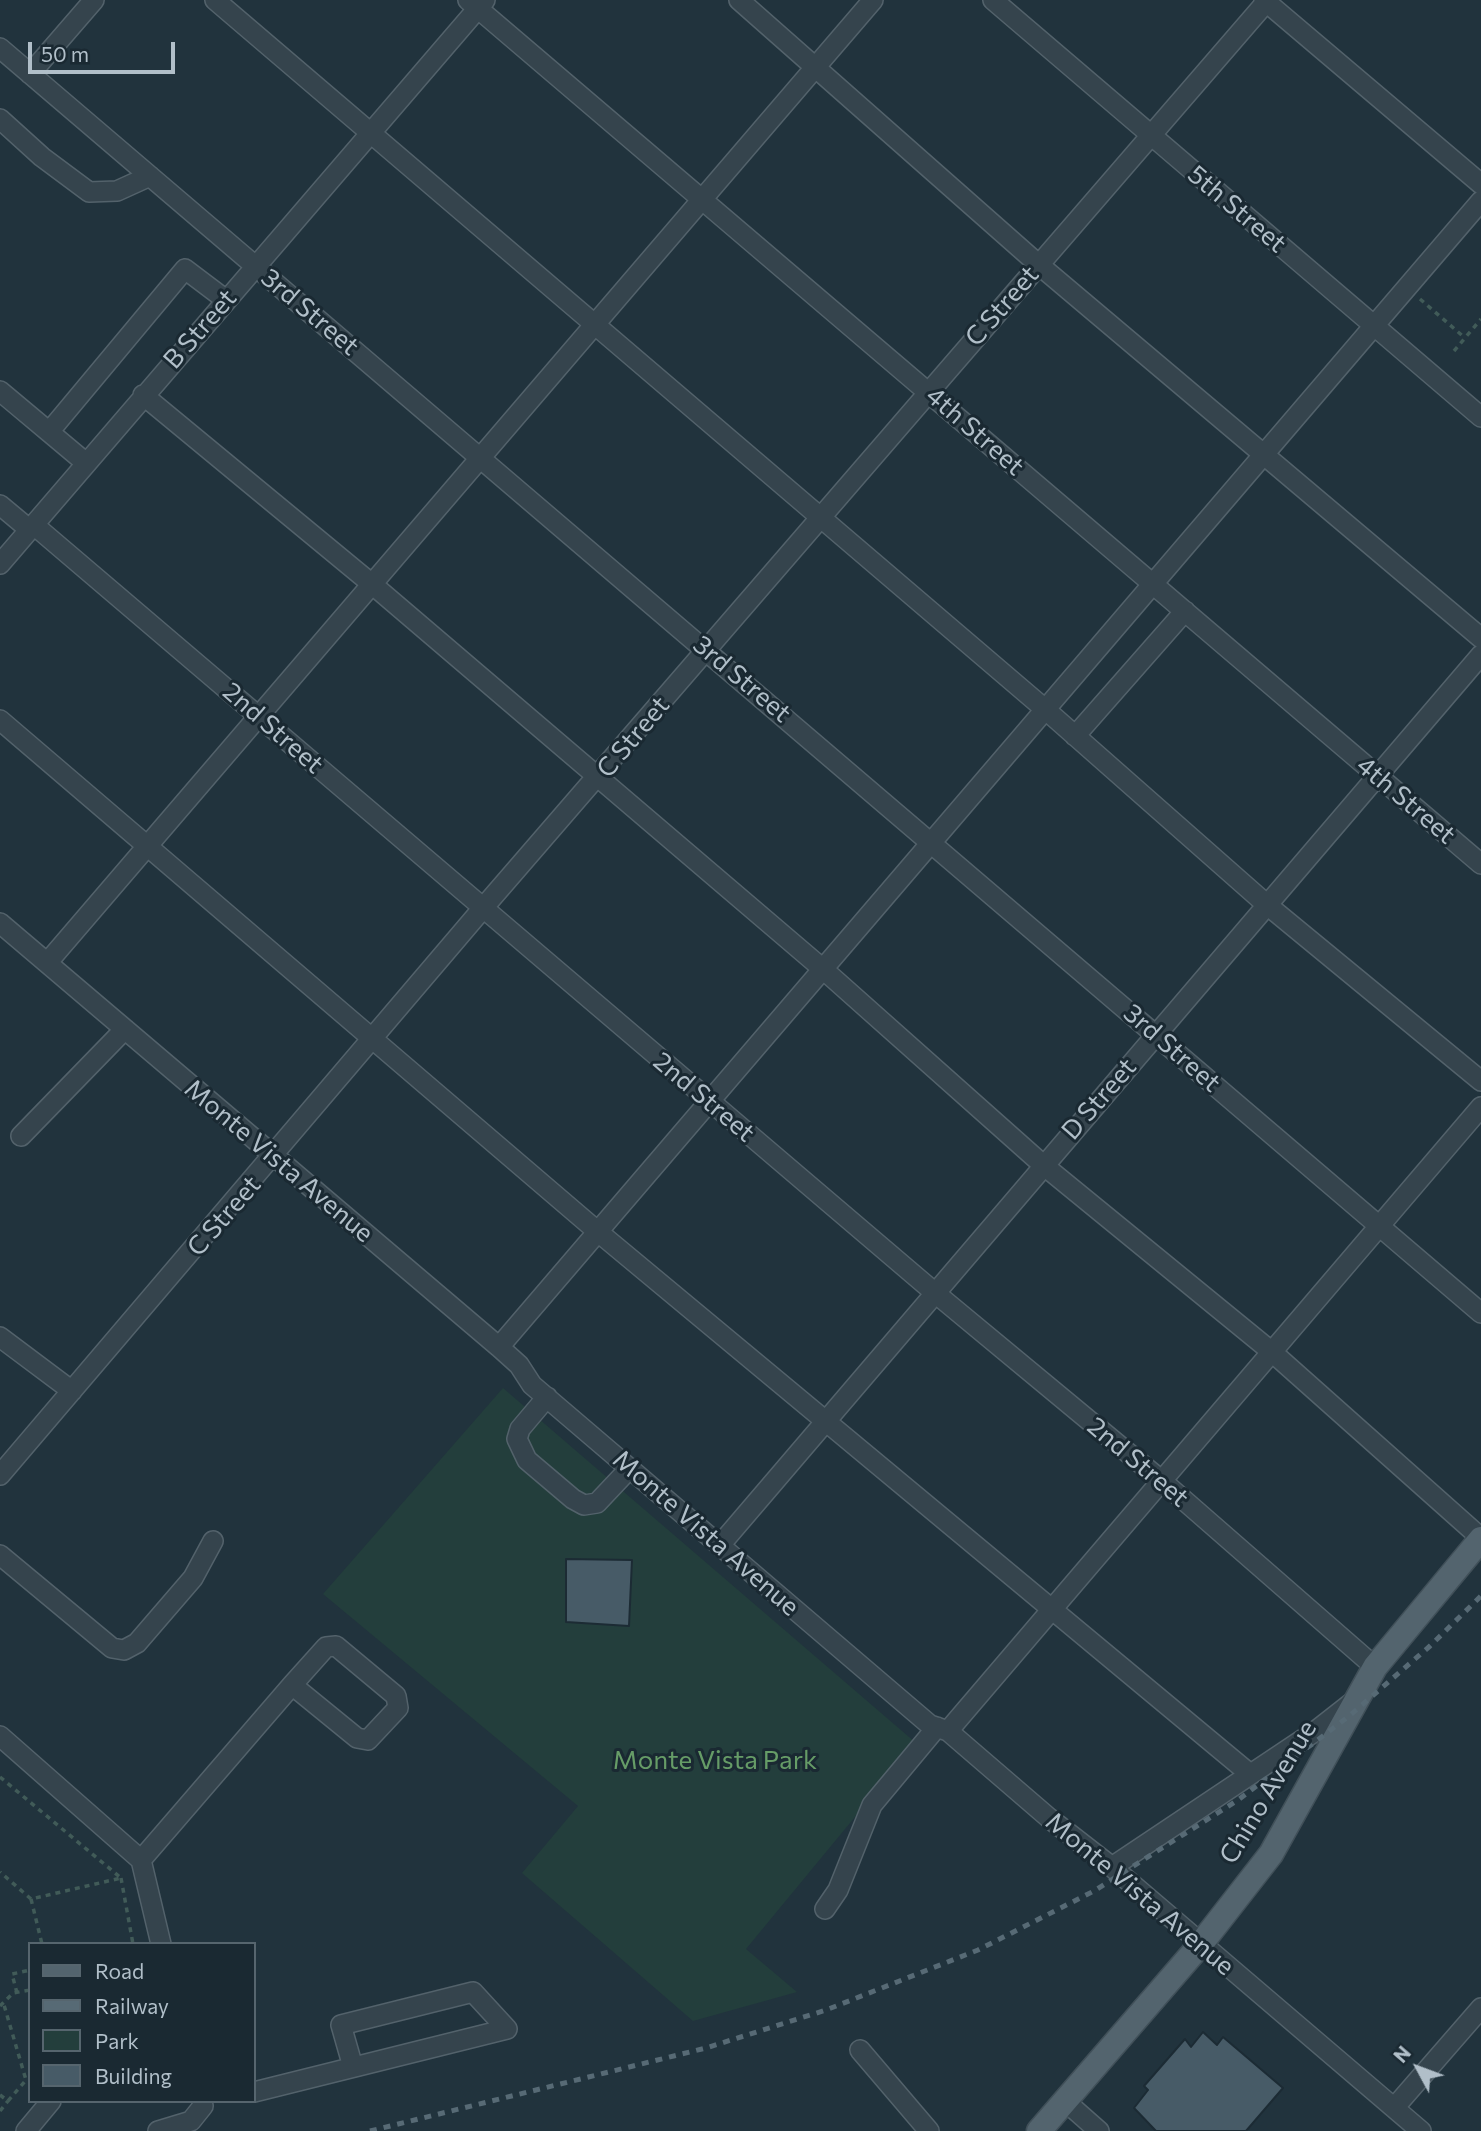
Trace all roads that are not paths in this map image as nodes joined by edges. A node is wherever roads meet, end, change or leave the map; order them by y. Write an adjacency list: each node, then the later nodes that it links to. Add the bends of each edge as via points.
1 (94, 0): 10 (street)
2 (215, 0): 12 (street)
3 (739, 0): 9 (street)
4 (873, 0): 9 (street)
5 (993, 0): 13 (street, 5th Street)
6 (1266, 1): 13 (street, C Street); 15 (street)
7 (477, 3): 12 (street, B Street); 16 (street, 4th Street)
8 (0, 48): 10 (street, 3rd Street)
9 (818, 67): 16 (street); 18 (street)
10 (30, 74): 14 (street, 3rd Street)
11 (0, 119): 14 (street, via 89,192 117,191)
12 (371, 134): 19 (street, B Street); 21 (street)
13 (1150, 134): 18 (street, C Street); 22 (street, 5th Street)
14 (150, 176): 19 (street, 3rd Street)
15 (1481, 184)
16 (704, 200): 21 (street); 24 (street, 4th Street)
17 (1481, 201): 22 (street)
18 (1038, 264): 24 (street, C Street); 28 (street)
19 (255, 266): 20 (street, B Street); 29 (street, 3rd Street)
20 (226, 300): 25 (street, B Street); 27 (street, via 185,269)
21 (596, 325): 29 (street); 32 (street)
22 (1373, 325): 26 (street, 5th Street); 28 (street)
23 (0, 391): 27 (street)
24 (928, 391): 32 (street, C Street); 35 (street, 4th Street)
25 (144, 395): 30 (street, B Street); 36 (street)
26 (1481, 417)
27 (48, 432): 30 (street)
28 (1265, 454): 35 (street); 38 (street)
29 (482, 458): 36 (street); 39 (street, 3rd Street)
30 (86, 463): 33 (street, B Street)
31 (0, 505): 33 (street, 2nd Street)
32 (821, 518): 39 (street, C Street); 41 (street)
33 (32, 527): 34 (street, B Street); 42 (street, 2nd Street)
34 (0, 564)
35 (1152, 582): 37 (street, 4th Street); 41 (street)
36 (373, 585): 42 (street); 46 (street)
37 (1185, 611): 44 (street); 45 (street, 4th Street)
38 (1481, 638)
39 (707, 649): 46 (street, C Street); 47 (street, 3rd Street)
40 (1481, 654): 45 (street, D Street)
41 (1046, 710): 44 (street); 47 (street)
42 (258, 716): 48 (street); 51 (street, 2nd Street)
43 (0, 720): 48 (street)
44 (1076, 736): 50 (street)
45 (1377, 776): 49 (street, 4th Street); 50 (street, D Street)
46 (599, 778): 51 (street, C Street); 54 (street)
47 (932, 842): 54 (street); 56 (street, 3rd Street)
48 (149, 847): 53 (street); 57 (street)
49 (1481, 864)
50 (1266, 905): 56 (street, D Street); 58 (street)
51 (483, 908): 57 (street, C Street); 59 (street, 2nd Street)
52 (0, 923): 53 (street, Monte Vista Avenue)
53 (47, 963): 55 (street, Monte Vista Avenue)
54 (824, 970): 59 (street); 63 (street)
55 (125, 1029): 61 (street); 62 (street, Monte Vista Avenue)
56 (1155, 1033): 63 (street, D Street); 64 (street, 3rd Street)
57 (373, 1038): 62 (street, C Street); 65 (street)
58 (1481, 1081)
59 (709, 1100): 65 (street); 66 (street, 2nd Street)
60 (1481, 1107): 64 (street)
61 (21, 1136)
62 (274, 1157): 69 (street, Monte Vista Avenue); 71 (street, C Street)
63 (1042, 1164): 66 (street, D Street); 70 (street)
64 (1380, 1226): 67 (street, 3rd Street); 70 (street)
65 (597, 1231): 69 (street); 73 (street)
66 (934, 1292): 73 (street, D Street); 76 (street, 2nd Street)
67 (1481, 1313)
68 (0, 1337): 71 (street)
69 (499, 1348): 72 (street, Monte Vista Avenue)
70 (1272, 1352): 76 (street); 77 (street)
71 (72, 1391): 75 (street, C Street)
72 (547, 1397): 74 (street, Monte Vista Avenue); 74 (street, via 517,1439 527,1460 564,1492 584,1505 597,1503)
73 (824, 1421): 79 (street, D Street); 81 (street)
74 (630, 1468): 79 (street, Monte Vista Avenue)
75 (0, 1475)
76 (1162, 1481): 81 (street); 82 (street, 2nd Street)
77 (1481, 1538): 82 (main road, Chino Avenue)
78 (214, 1541): 80 (street, via 193,1578 137,1643 124,1650 112,1648)
79 (720, 1545): 85 (street, Monte Vista Avenue, via 930,1724)
80 (0, 1555)
81 (1053, 1608): 85 (street); 87 (street)
82 (1375, 1667): 84 (main road, Chino Avenue)
83 (292, 1685): 83 (street, via 326,1647 336,1646 397,1696 398,1708 368,1740 357,1738); 88 (street)
84 (1357, 1699): 87 (street); 92 (main road, Chino Avenue, via 1271,1854)
85 (943, 1729): 89 (street, Monte Vista Avenue); 90 (street, via 872,1805 838,1890)
86 (0, 1736): 88 (street)
87 (1250, 1774): 89 (street)
88 (141, 1860): 91 (street)
89 (1112, 1867): 92 (street, Monte Vista Avenue)
90 (825, 1909)
91 (161, 1942)
92 (1200, 1945): 97 (main road, Chino Avenue); 100 (street, Monte Vista Avenue)
93 (1481, 2008): 100 (street)
94 (860, 2050): 103 (street)
95 (353, 2067): 95 (street, via 379,2061 506,2029 473,1992 341,2025); 96 (street)
96 (256, 2091)
97 (1065, 2101): 104 (main road, Chino Avenue); 105 (street)
98 (49, 2103): 101 (street)
99 (208, 2103): 102 (street, via 191,2121)
100 (1394, 2108): 106 (street, Monte Vista Avenue)
101 (26, 2131)
102 (158, 2131)
103 (929, 2131)
104 (1039, 2131)
105 (1099, 2131)
106 (1420, 2131)

